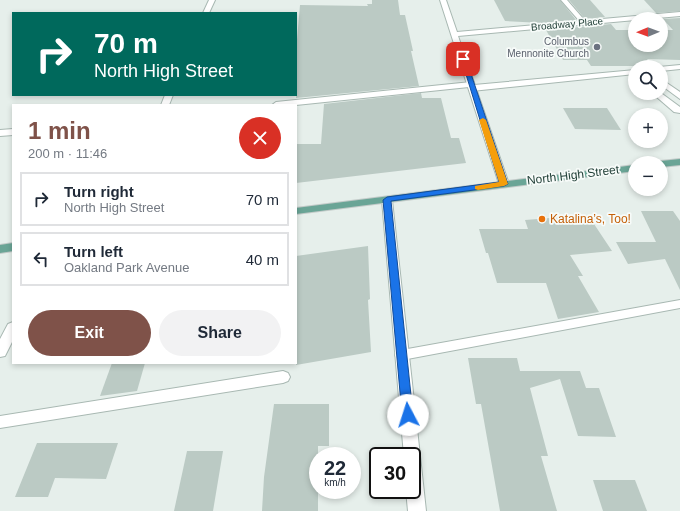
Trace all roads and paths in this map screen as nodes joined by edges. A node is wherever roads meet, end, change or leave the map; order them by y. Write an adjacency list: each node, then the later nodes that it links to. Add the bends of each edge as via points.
1 (212, 0): 4 (street)
2 (444, 0): 7 (street)
3 (564, 0): 6 (street)
4 (206, 12)
5 (680, 14): 6 (street, Broadway Place)
6 (584, 23): 7 (street, Broadway Place)
7 (455, 34): 11 (street)
8 (680, 68): 9 (street)
9 (668, 69)
10 (628, 73): 11 (street)
11 (472, 86): 15 (street); 22 (street)
12 (668, 87): 13 (street)
13 (680, 96)
14 (665, 100): 16 (street)
15 (286, 104)
16 (680, 110)
17 (12, 132): 18 (street)
18 (0, 133)
19 (680, 162): 20 (main road)
20 (668, 163)
21 (628, 169): 22 (main road, North High Street)
22 (504, 184): 23 (main road, North High Street)
23 (387, 200): 24 (main road, North High Street); 30 (street)
24 (297, 211)
25 (12, 247): 26 (main road)
26 (0, 249)
27 (680, 304): 30 (street)
28 (12, 330): 29 (street)
29 (6, 347)
30 (402, 355): 33 (street)
31 (283, 377): 32 (street)
32 (0, 422)
33 (411, 447)
34 (416, 499): 35 (street)
35 (417, 511)

